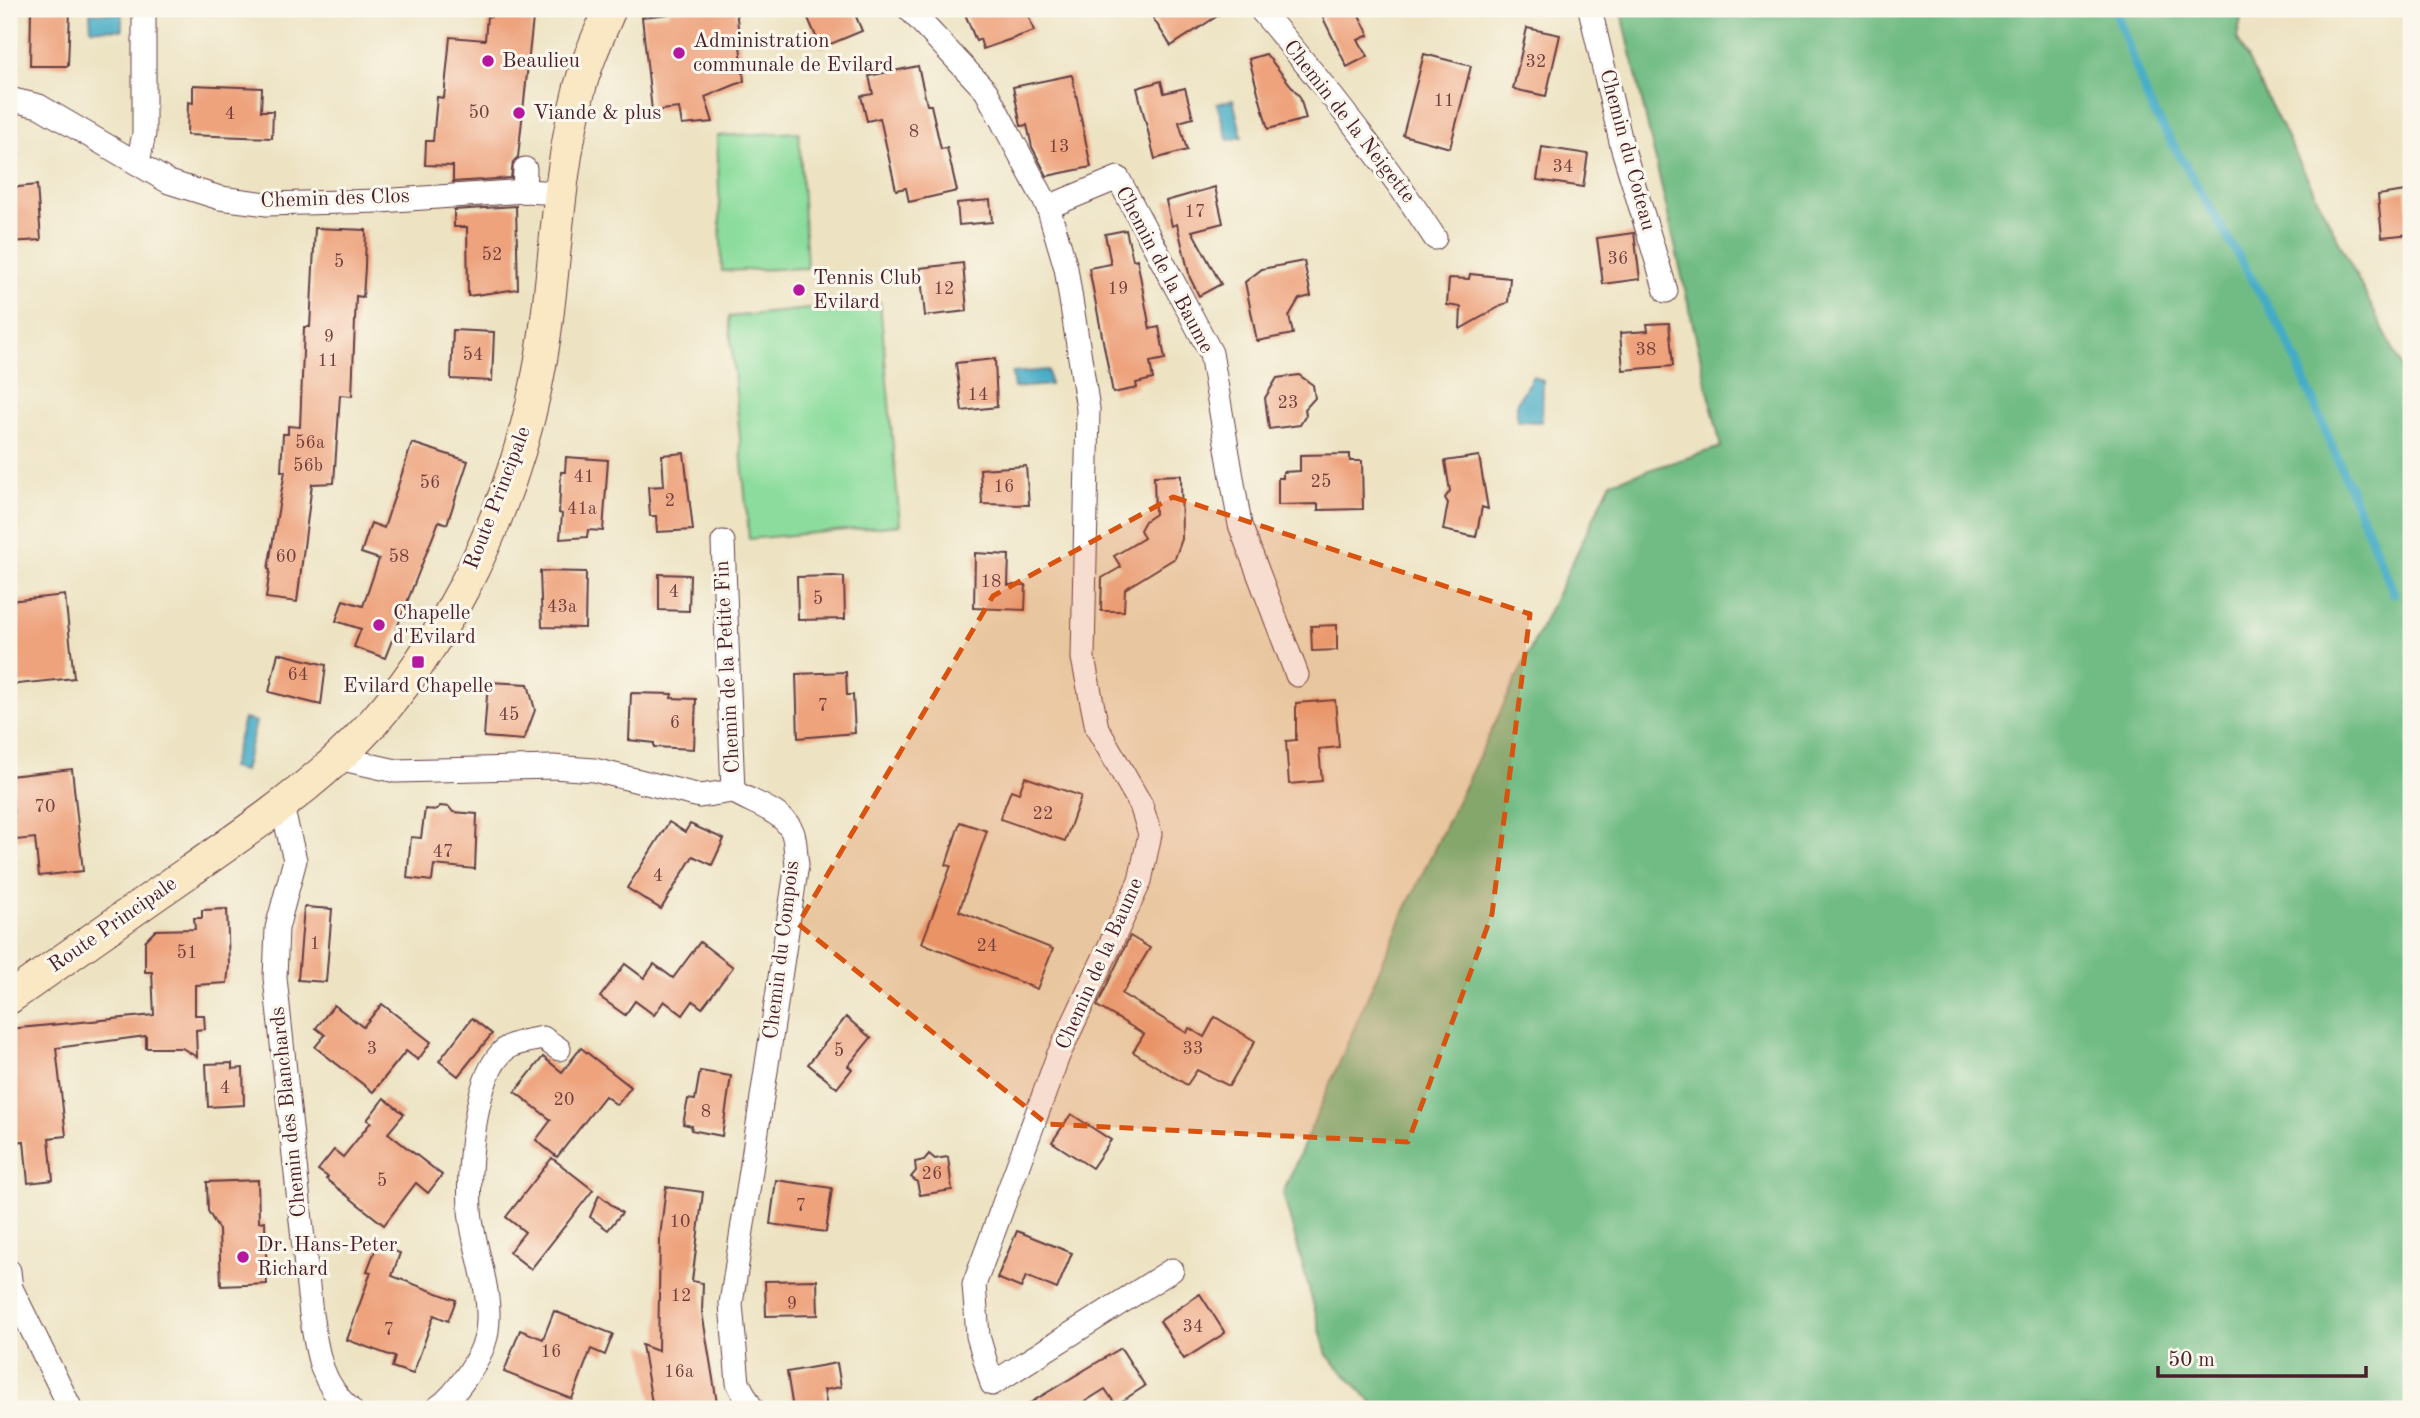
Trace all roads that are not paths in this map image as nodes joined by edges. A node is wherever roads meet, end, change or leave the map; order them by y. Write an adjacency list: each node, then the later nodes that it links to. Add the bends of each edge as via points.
1 (144, 9): 7 (street, via 144,134)
2 (610, 9): 8 (street, Route Principale, via 578,92)
3 (908, 9): 9 (street, Chemin de la Baume, via 986,91)
4 (1260, 9): 10 (street, Chemin de la Neigette, via 1383,160)
5 (1590, 9): 11 (street, Chemin du Coteau, via 1622,146)
6 (9, 99): 7 (street, Chemin des Clos, via 39,106)
7 (138, 162): 8 (street, Chemin des Clos, via 169,182 220,198 267,204 380,201 524,180)
8 (560, 193): 14 (street, Route Principale, via 542,359 521,447 499,505 437,634 391,701)
9 (1048, 207): 13 (street, Chemin de la Baume, via 1118,178 1211,353 1240,525); 19 (street, Chemin de la Baume, via 1066,268 1088,409 1083,658 1097,729 1141,805 1150,834 1140,881 1058,1056 974,1284 978,1336 992,1384)
10 (1435, 238)
11 (1666, 291)
12 (723, 542): 15 (street, Chemin de la Petite Fin)
13 (1297, 674)
14 (338, 758): 15 (street, via 397,771 594,770 700,796); 16 (street, Route Principale)
15 (733, 791): 24 (street, Chemin du Compois, via 774,811 792,831 797,864 731,1304 738,1383)
16 (282, 807): 17 (street, Route Principale); 22 (street, Chemin des Blanchards, via 295,860 277,928 275,978 311,1314 317,1355 331,1393)
17 (9, 998)
18 (559, 1049): 23 (street, via 543,1038 507,1048 484,1079 474,1128 470,1210 484,1279 487,1331 473,1366 448,1401)
19 (1172, 1270)
20 (9, 1271): 21 (street, via 11,1288)
21 (71, 1409)
22 (350, 1409)
23 (436, 1409)
24 (752, 1409)

